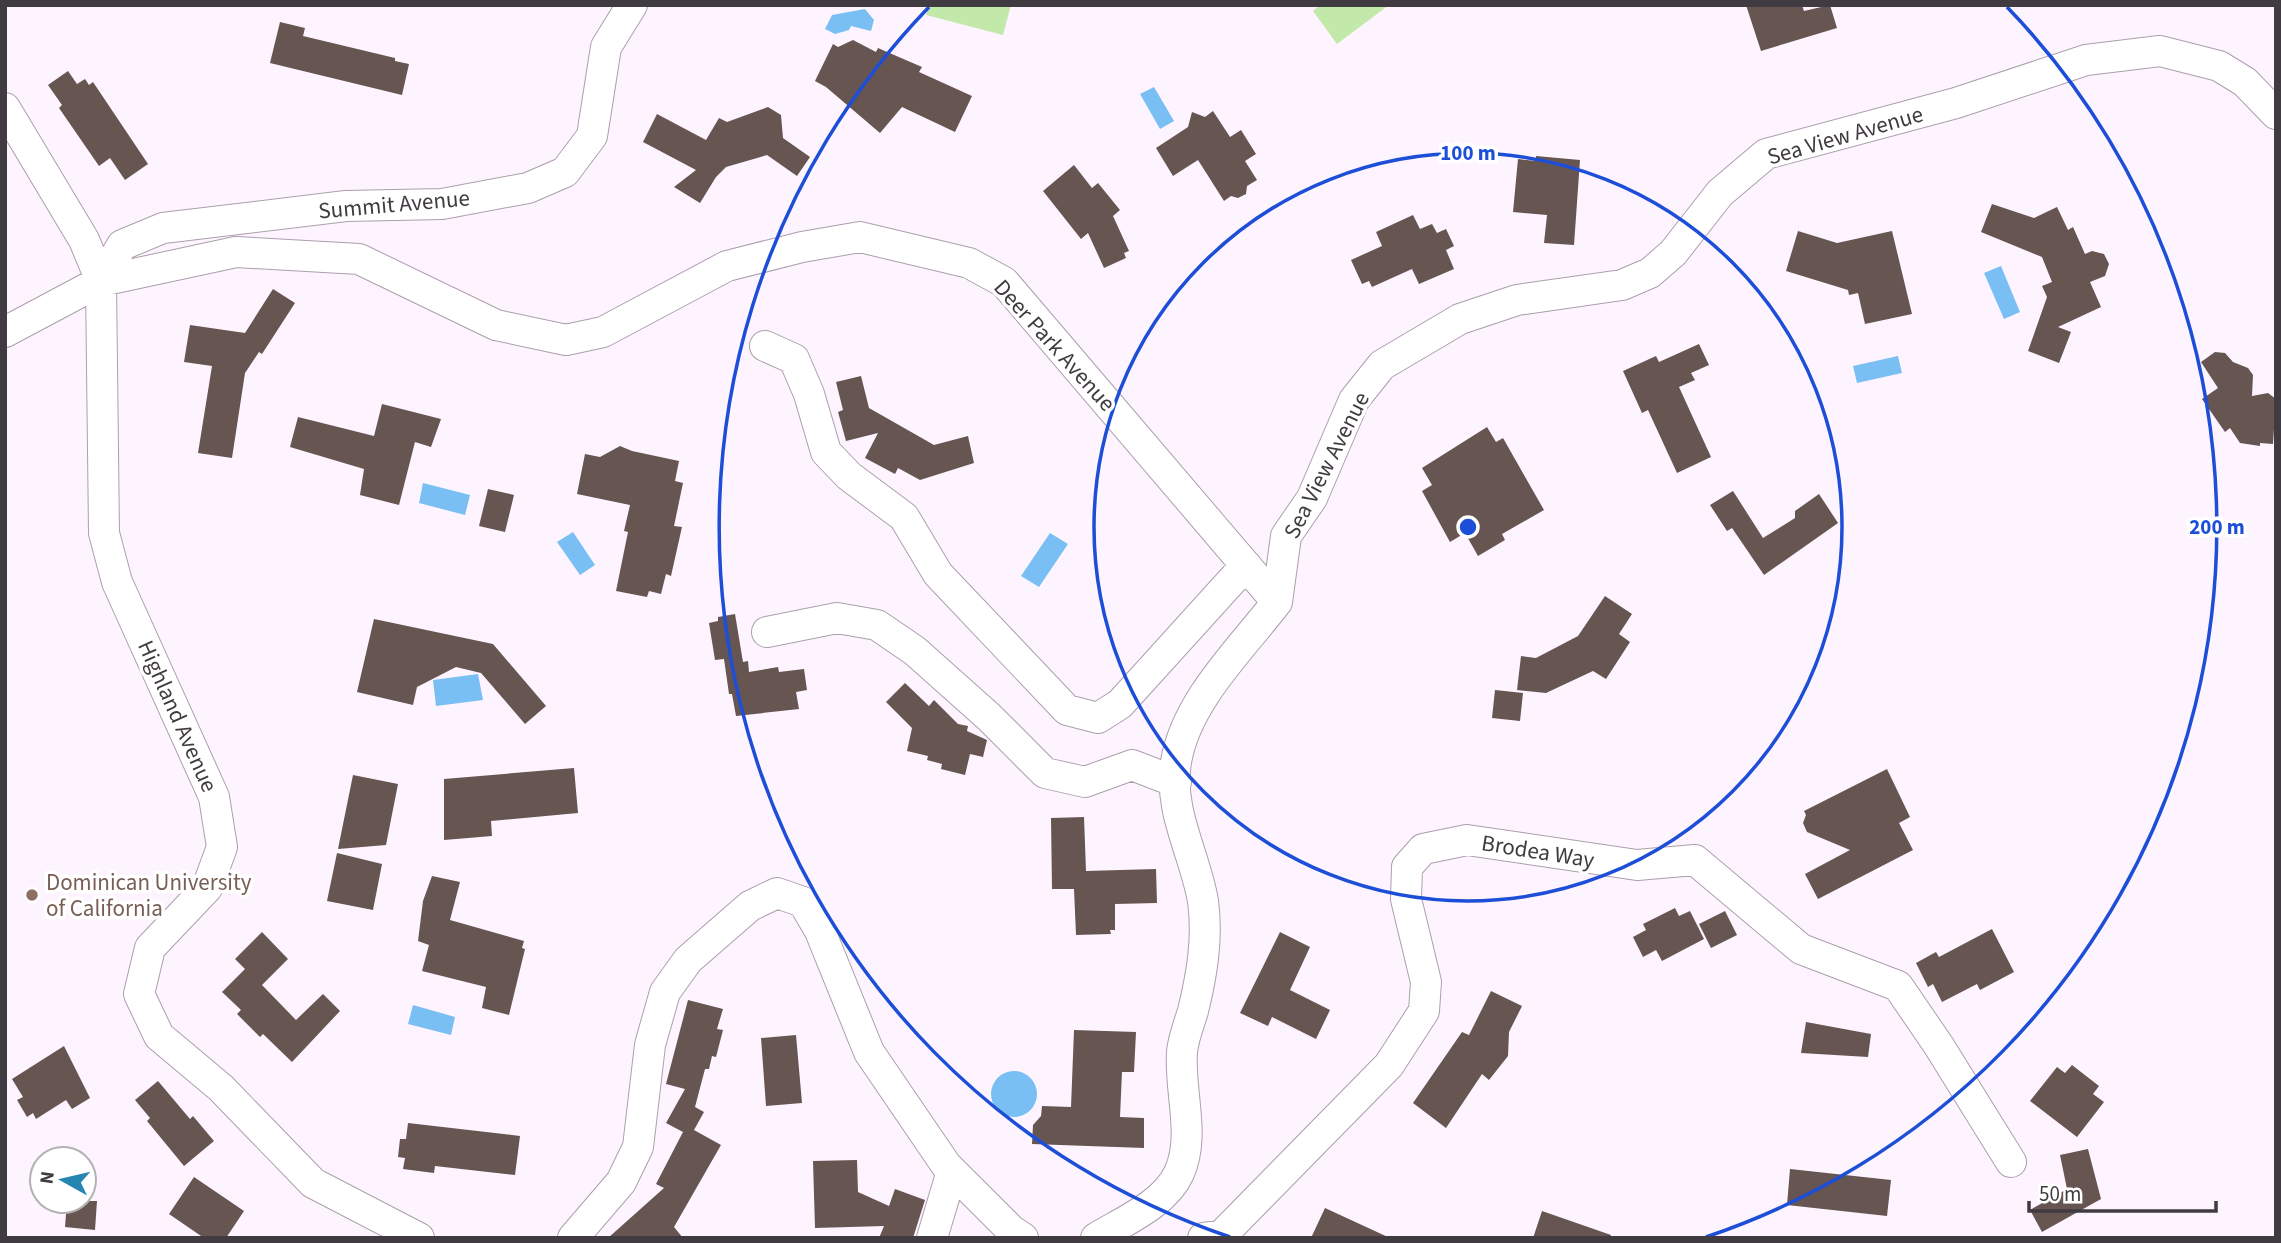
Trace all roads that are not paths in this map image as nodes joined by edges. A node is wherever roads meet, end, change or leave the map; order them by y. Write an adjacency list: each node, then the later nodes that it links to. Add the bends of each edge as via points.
1 (632, 5): 4 (street, Summit Avenue, via 606,47 592,136 565,172 528,188 442,204 346,206 163,228 122,245)
2 (5, 108): 4 (street, Highland Avenue, via 84,240)
3 (2276, 114): 8 (street, Sea View Avenue, via 2245,82 2219,66 2160,51 2086,60 1956,103 1766,154 1720,193 1673,253 1650,273 1622,285 1517,300 1460,319 1382,365 1354,400 1312,498 1286,536)
4 (101, 281): 5 (street, Deer Park Avenue); 7 (street, Deer Park Avenue, via 236,252 359,259 496,326 566,340 603,332 727,266 802,247 860,237 969,263 1004,282); 13 (street, Highland Avenue, via 104,533 117,582 214,797 222,848 207,888 150,948 139,994 159,1036 221,1088 313,1183)
5 (5, 332)
6 (765, 346): 7 (street, via 794,359 826,452 849,476 904,517 938,574 1067,709 1098,718 1120,704)
7 (1246, 565): 8 (street, Deer Park Avenue)
8 (1277, 602): 10 (street, via 1207,693 1183,734)
9 (767, 632): 10 (street, via 837,618 877,625 915,651 1045,773 1085,782 1132,765)
10 (1176, 782): 17 (street, via 1176,810 1200,884 1207,929 1202,976 1182,1051 1186,1144 1178,1174 1160,1198)
11 (2011, 1162): 18 (street, Brodea Way, via 1898,986 1801,949 1695,860 1637,865 1467,841 1423,849 1407,867 1406,899 1426,982 1424,1011 1388,1065 1222,1236)
12 (951, 1171): 14 (street, via 869,1052 820,931 803,902 777,893 750,906 688,960 665,992 650,1045 638,1147 621,1182); 15 (street); 16 (street)
13 (419, 1238)
14 (573, 1238)
15 (932, 1238)
16 (1023, 1238)
17 (1096, 1238)
18 (1203, 1238)

